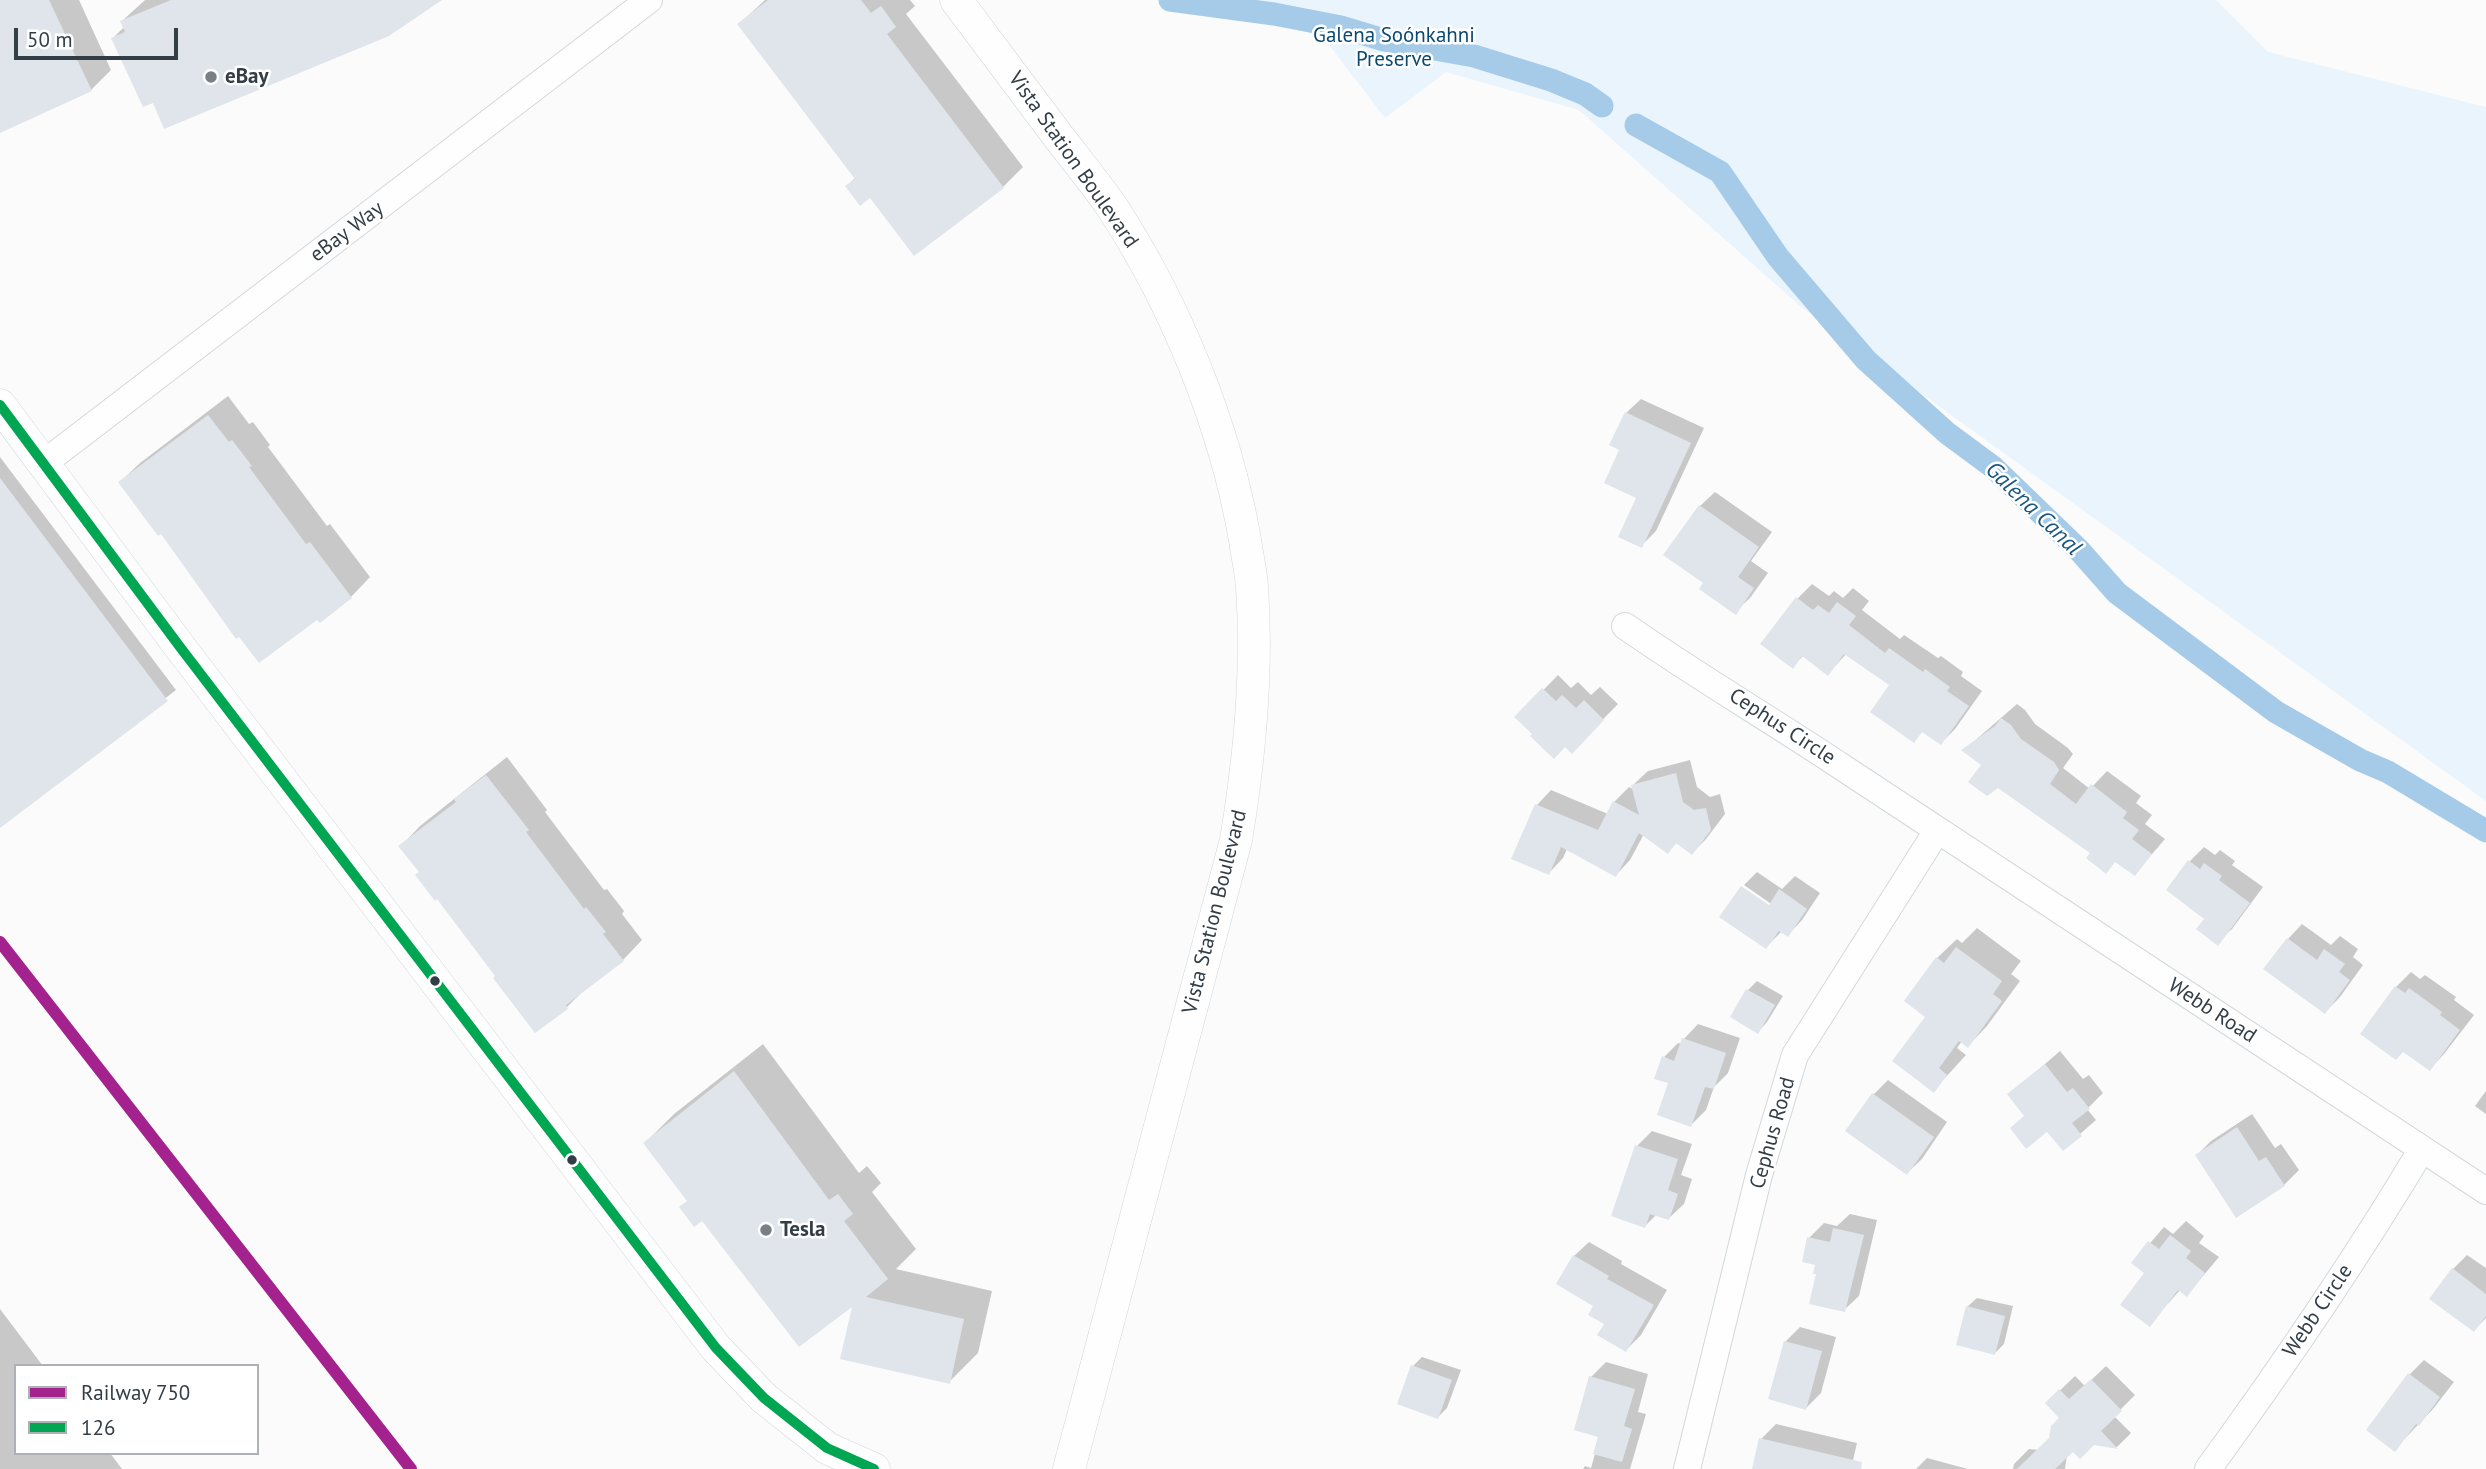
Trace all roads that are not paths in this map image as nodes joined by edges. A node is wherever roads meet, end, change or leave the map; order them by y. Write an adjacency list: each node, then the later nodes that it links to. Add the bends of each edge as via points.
1 (649, 0): 4 (street, eBay Way)
2 (956, 0): 10 (street, Vista Station Boulevard, via 1111,207 1165,301 1224,451 1252,584 1252,704 1236,840)
3 (0, 405): 4 (street)
4 (44, 463): 9 (street, via 716,1348 764,1398 827,1448)
5 (1625, 626): 6 (street, Cephus Circle)
6 (1937, 831): 7 (street, Webb Road); 11 (street, Cephus Road, via 1796,1055 1759,1175)
7 (2422, 1149): 8 (street, Webb Road); 12 (street, Webb Circle, via 2363,1245)
8 (2486, 1191)
9 (874, 1469)
10 (1069, 1469)
11 (1687, 1469)
12 (2208, 1469)

